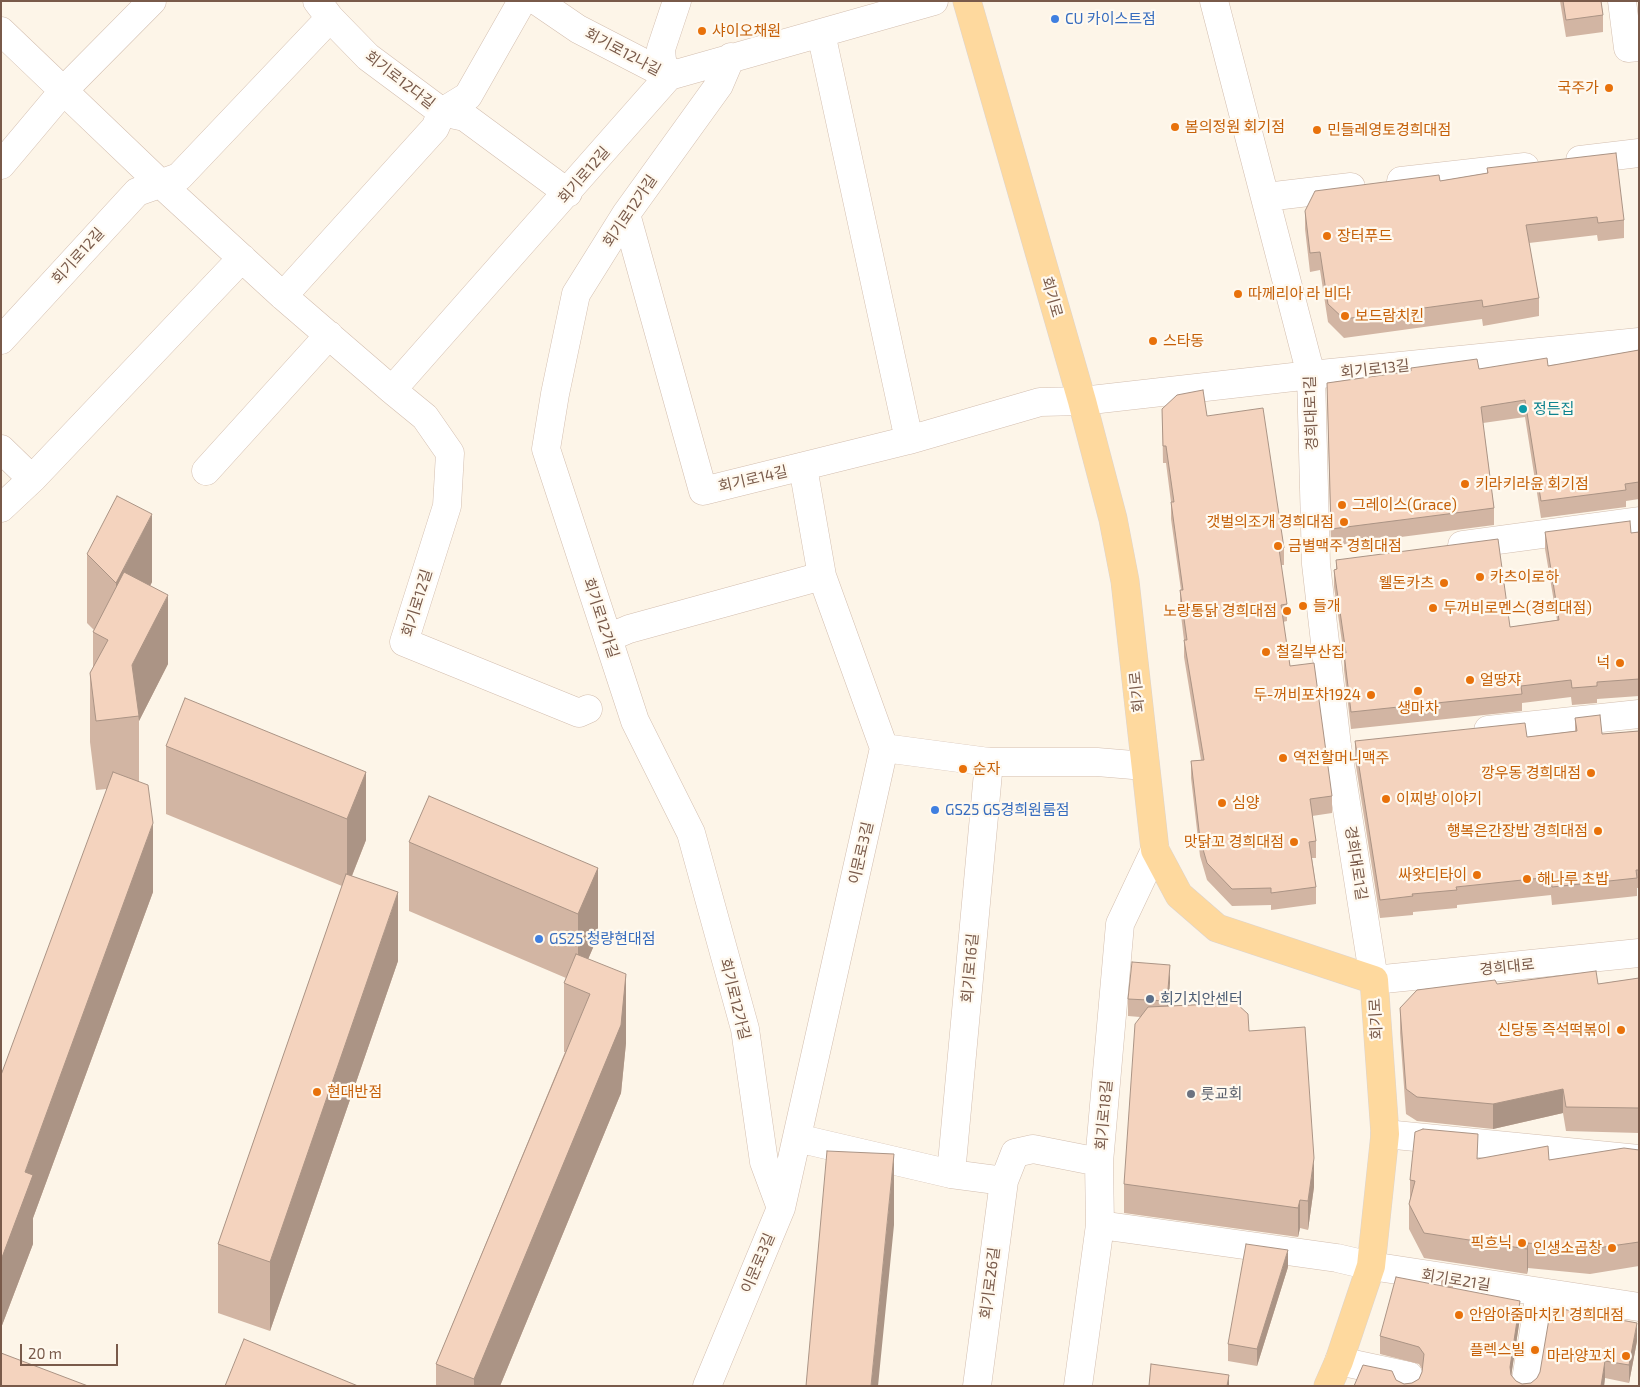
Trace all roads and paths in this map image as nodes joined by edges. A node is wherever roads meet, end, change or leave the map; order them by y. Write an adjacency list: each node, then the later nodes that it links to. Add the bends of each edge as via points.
1 (152, 1): 15 (street)
2 (522, 1): 16 (street, via 468,96)
3 (537, 1): 14 (street, 회기로12나길, via 578,28)
4 (677, 1): 14 (street, 회기로12나길, via 661,49)
5 (934, 1): 11 (street)
6 (967, 1): 30 (main road, 회기로)
7 (1214, 1): 21 (street, 경희대로1길)
8 (1622, 1): 12 (street, via 1628,48)
9 (324, 10): 16 (street, 회기로12다길, via 368,57); 19 (street, 회기로12길, via 179,177)
10 (1, 31): 15 (street, 회기로12길)
11 (821, 33): 13 (street); 31 (street)
12 (1639, 47)
13 (731, 57): 14 (street); 22 (street, 회기로12가길, via 719,85)
14 (668, 76): 20 (street, 회기로12길)
15 (64, 90): 18 (street); 19 (street, 회기로12길)
16 (442, 112): 20 (street, 회기로12다길, via 465,117); 24 (street, via 435,128)
17 (1639, 153): 21 (street)
18 (1, 165)
19 (162, 185): 23 (street, 회기로12길); 26 (street, 회기로12길, via 137,192)
20 (568, 194): 29 (street, 회기로12길)
21 (1266, 197): 28 (street, 경희대로1길)
22 (626, 214): 33 (street, 회기로14길, via 703,491); 42 (street, 회기로12가길, via 576,294 546,449)
23 (242, 258): 24 (street, 회기로12길); 35 (street)
24 (284, 296): 25 (street, 회기로12길)
25 (329, 335): 29 (street, 회기로12길); 34 (street)
26 (1, 340)
27 (1639, 342): 28 (street, 회기로13길)
28 (1311, 375): 30 (street, 회기로13길); 40 (street, 경희대로1길)
29 (392, 390): 43 (street, 회기로12길, via 425,417 450,453 448,506 404,642 579,712)
30 (1082, 401): 31 (street, 회기로14길, via 1040,402); 50 (main road, 회기로, via 1113,519 1125,581)
31 (909, 440): 33 (street, 회기로14길)
32 (1, 449): 35 (street)
33 (803, 467): 41 (street)
34 (206, 471)
35 (32, 479): 36 (street)
36 (1, 508)
37 (1639, 521): 38 (street)
38 (1433, 548)
39 (1345, 560): 40 (street)
40 (1316, 564): 47 (street, 경희대로1길)
41 (822, 576): 42 (street, via 629,629); 48 (street)
42 (608, 638): 61 (street, 회기로12가길, via 621,694 690,833 744,1029 764,1162)
43 (588, 708)
44 (1639, 714): 45 (street)
45 (1464, 733)
46 (1366, 743): 47 (street)
47 (1337, 746): 53 (street, 경희대로1길)
48 (884, 748): 49 (street); 55 (street, 이문로3길)
49 (989, 762): 50 (street, via 1097,762); 59 (street, 회기로16길)
50 (1145, 766): 51 (main road, 회기로)
51 (1155, 850): 53 (main road, 회기로, via 1179,895 1218,928); 57 (street, 회기로18길, via 1120,924)
52 (1639, 953): 53 (street, 경희대로)
53 (1374, 980): 54 (main road, 회기로)
54 (1385, 1134): 56 (street); 63 (main road, 회기로)
55 (797, 1138): 59 (street); 61 (street, 이문로3길)
56 (1638, 1160): 58 (street)
57 (1100, 1162): 60 (street, via 1033,1148 1015,1153); 62 (street, 회기로18길)
58 (1639, 1165)
59 (950, 1174): 60 (street)
60 (1004, 1181): 68 (street, 회기로26길)
61 (781, 1208): 67 (street, 이문로3길)
62 (1100, 1224): 63 (street, via 1337,1258); 69 (street, 회기로18길)
63 (1371, 1266): 64 (street, 회기로21길); 66 (main road, 회기로)
64 (1540, 1293): 65 (street, 회기로21길); 72 (street)
65 (1639, 1307)
66 (1340, 1361): 70 (main road, 회기로); 71 (street, via 1409,1376)
67 (707, 1386)
68 (977, 1386)
69 (1078, 1386)
70 (1328, 1386)
71 (1408, 1386)
72 (1525, 1386)

